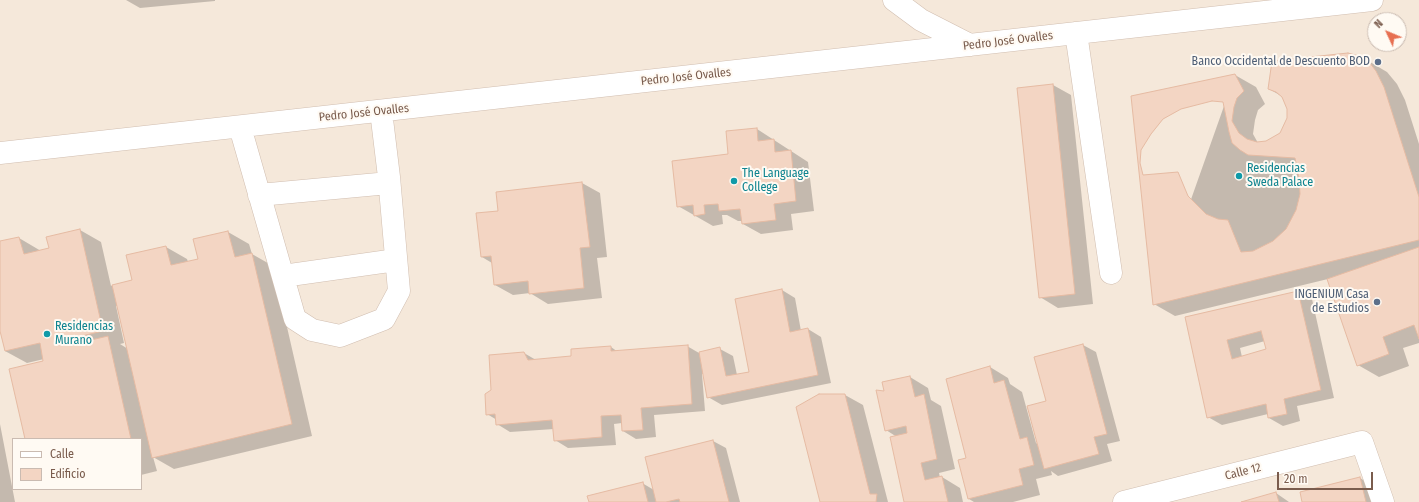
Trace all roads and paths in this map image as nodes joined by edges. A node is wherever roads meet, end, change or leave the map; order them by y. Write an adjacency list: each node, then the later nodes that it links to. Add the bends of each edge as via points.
1 (894, 0): 4 (street, via 921,20)
2 (1372, 0): 3 (street, Pedro José Ovalles)
3 (1076, 33): 4 (street, Pedro José Ovalles); 11 (street)
4 (970, 45): 5 (street, Pedro José Ovalles)
5 (381, 111): 6 (street, Pedro José Ovalles); 8 (street)
6 (240, 127): 7 (street, Pedro José Ovalles); 9 (street)
7 (0, 153)
8 (389, 183): 9 (street); 10 (street)
9 (259, 195): 12 (street)
10 (396, 260): 12 (street); 12 (street, via 399,291 384,319 340,336 312,330 295,319)
11 (1111, 273)
12 (283, 276)
13 (1124, 502): 14 (street, Calle 12, via 1362,442)
14 (1383, 502)

